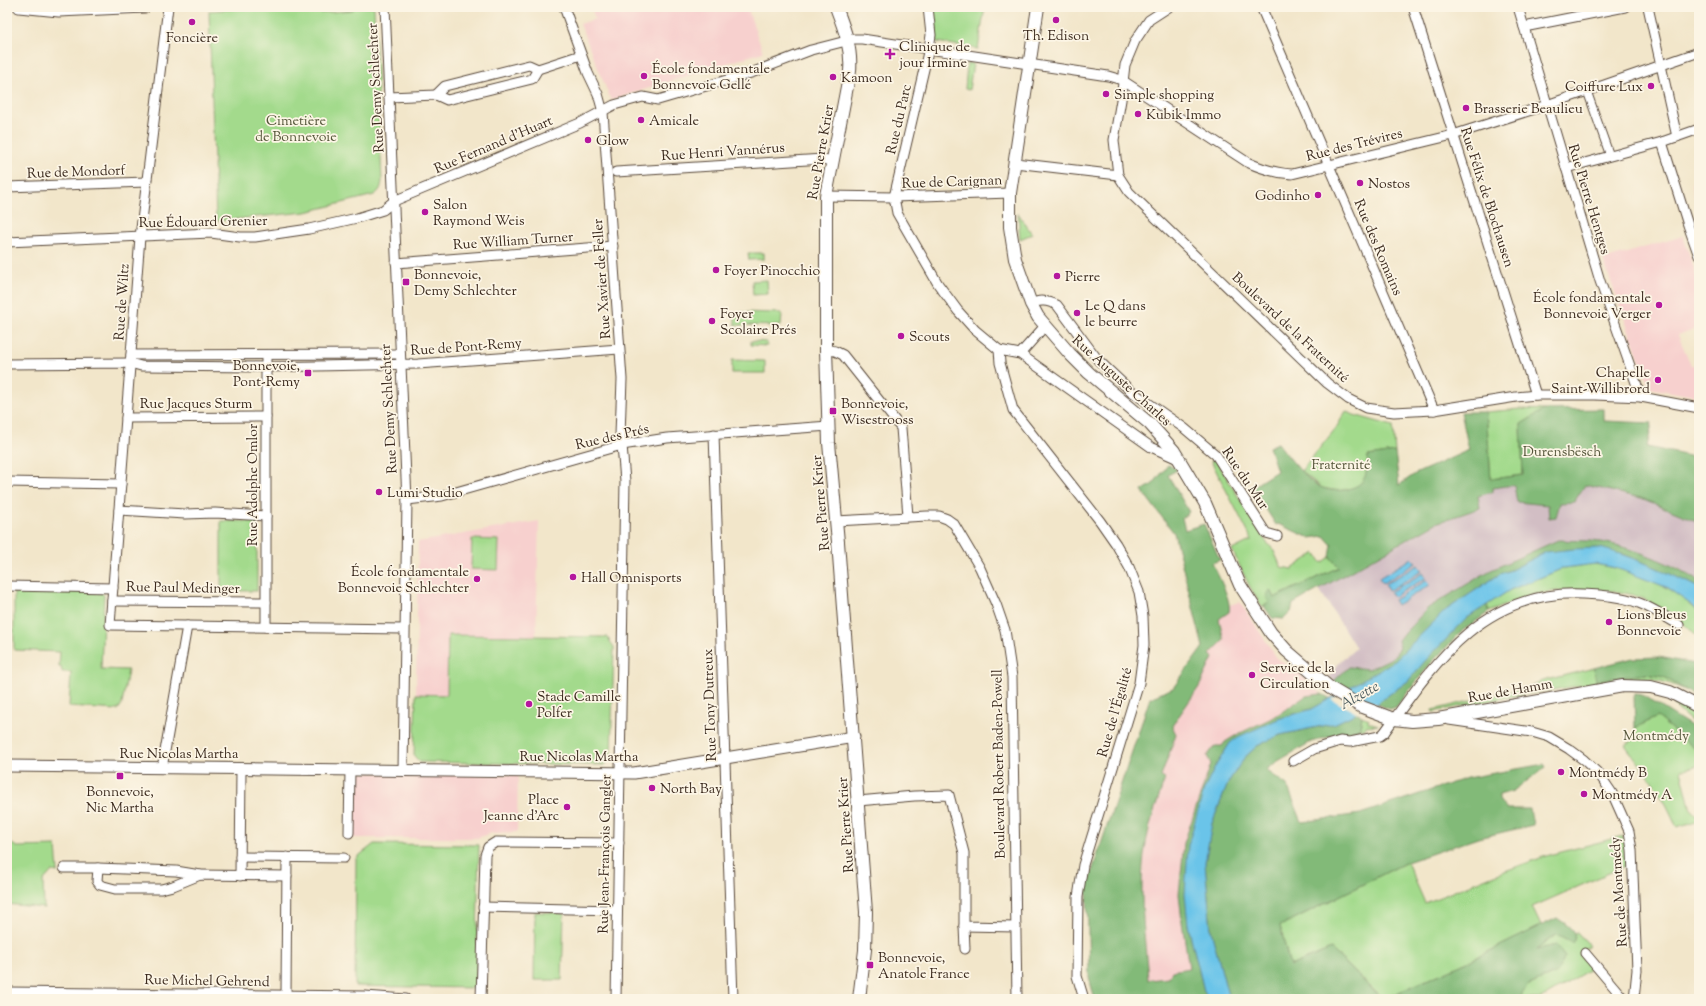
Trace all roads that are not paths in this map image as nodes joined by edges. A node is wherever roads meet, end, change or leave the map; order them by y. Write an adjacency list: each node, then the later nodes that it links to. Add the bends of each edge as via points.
1 (19, 7): 2 (street, via 73,11)
2 (144, 7)
3 (168, 7): 40 (street, Rue de Wiltz)
4 (385, 7): 26 (street, Rue Demy Schlechter)
5 (564, 7): 19 (street, Rue Xavier de Feller)
6 (836, 7): 16 (main road, Rue Pierre Krier)
7 (928, 7): 17 (street, Rue du Parc, via 931,35)
8 (1038, 7): 20 (main road, Rue Auguste Charles)
9 (1168, 7): 23 (street, Boulevard de la Fraternité, via 1149,20 1135,41)
10 (1261, 7): 36 (street, Rue des Romains)
11 (1413, 7): 30 (street, Rue Félix de Blochausen)
12 (1518, 7): 15 (street, Rue Pierre Hentges)
13 (1625, 7): 15 (street)
14 (1648, 7): 21 (street)
15 (1524, 27): 27 (street, Rue Pierre Hentges)
16 (848, 41): 17 (street, Rue des Trévires, via 862,39); 28 (street, Rue Fernand d'Huart, via 811,50 751,73 658,100 643,96 614,104); 34 (main road, Rue Pierre Krier, via 850,71)
17 (929, 48): 20 (street, Rue des Trévires); 44 (street, Rue du Parc)
18 (1699, 52): 21 (street, Rue des Trévires)
19 (581, 55): 22 (street); 28 (street, Rue Xavier de Feller, via 598,94)
20 (1030, 64): 23 (street, Rue des Trévires); 35 (main road, Rue Auguste Charles)
21 (1660, 66): 24 (street, Rue des Trévires); 31 (street)
22 (538, 69): 25 (street, via 529,65 445,86); 25 (street, via 532,79 447,100)
23 (1122, 80): 36 (street, Rue des Trévires, via 1263,170 1292,174); 39 (street, Boulevard de la Fraternité, via 1114,140)
24 (1587, 91): 27 (street, Rue des Trévires); 33 (street)
25 (436, 95): 26 (street)
26 (389, 97): 45 (street, Rue Demy Schlechter)
27 (1547, 105): 30 (street, Rue des Trévires); 37 (street, Rue Pierre Hentges)
28 (602, 112): 45 (street, Rue Fernand d'Huart); 48 (street, Rue Xavier de Feller)
29 (1699, 129): 31 (street)
30 (1453, 135): 36 (street, Rue des Trévires); 63 (street, Rue Félix de Blochausen)
31 (1677, 137): 32 (street)
32 (1662, 142): 33 (street); 49 (street)
33 (1610, 156): 37 (street)
34 (832, 161): 38 (street, Rue Henri Vannérus, via 823,159); 43 (main road, Rue Pierre Krier)
35 (1015, 163): 39 (street); 42 (main road, Rue Auguste Charles)
36 (1329, 165): 66 (street, Rue des Romains)
37 (1566, 168): 64 (street, Rue Pierre Hentges, via 1600,281)
38 (616, 172)
39 (1118, 175): 66 (street, Boulevard de la Fraternité, via 1129,192 1327,383 1348,399 1366,408 1394,412)
40 (146, 182): 41 (street, Rue de Mondorf); 46 (street, Rue de Wiltz)
41 (7, 187)
42 (1010, 193): 44 (street, Rue de Carignan); 51 (main road, Rue Auguste Charles, via 1010,227 1015,259)
43 (826, 196): 44 (street, Rue de Carignan); 54 (main road, Rue Pierre Krier)
44 (894, 197): 55 (street, via 897,213 938,284 975,330)
45 (394, 201): 46 (street, Rue Édouard Grenier, via 383,210 357,218 309,229 255,237 211,233); 50 (street, Rue Demy Schlechter)
46 (140, 237): 47 (street, Rue Édouard Grenier); 59 (street, Rue de Wiltz)
47 (7, 242)
48 (613, 246): 50 (street, Rue William Turner); 53 (street, Rue Xavier de Feller)
49 (1699, 256)
50 (396, 263): 56 (street, Rue Demy Schlechter)
51 (1031, 304): 52 (main road, Rue Auguste Charles); 80 (street, Rue du Mur, via 1037,301 1057,305 1098,360 1131,391 1184,428 1216,455 1266,533)
52 (1044, 327): 57 (street); 72 (main road, Rue Auguste Charles, via 1089,373 1150,424)
53 (620, 349): 61 (street, Rue de Pont-Remy); 71 (street, Rue Xavier de Feller)
54 (826, 349): 69 (main road, Rue Pierre Krier); 78 (street, via 843,355 901,428)
55 (999, 350): 57 (street); 127 (street, Rue de l'Égalité, via 1013,410 1116,544 1129,567 1143,616 1144,645 1139,683 1083,864 1078,896 1077,976)
56 (400, 354): 58 (street, Rue de Pont-Remy); 61 (street, Rue Demy Schlechter)
57 (1020, 354): 72 (street, via 1151,447)
58 (266, 355): 59 (street, Rue de Pont-Remy); 62 (street)
59 (130, 359): 60 (street, Rue de Pont-Remy); 62 (street, Rue de Pont-Remy, via 141,366); 68 (street, Rue de Wiltz)
60 (7, 364)
61 (400, 365): 62 (street, Rue de Pont-Remy); 75 (street, Rue Demy Schlechter)
62 (266, 367): 67 (street, Rue Adolphe Omlor)
63 (1536, 395): 64 (street, Boulevard de la Fraternité); 66 (street, Boulevard de la Fraternité)
64 (1641, 396): 65 (street, Boulevard de la Fraternité)
65 (1699, 408)
66 (1434, 410)
67 (266, 417): 68 (street, Rue Jacques Sturm); 77 (street, Rue Adolphe Omlor)
68 (126, 418): 74 (street, Rue de Wiltz)
69 (828, 426): 70 (street, Rue des Prés); 79 (main road, Rue Pierre Krier)
70 (714, 434): 71 (street, Rue des Prés); 94 (street, Rue Tony Dutreux)
71 (622, 445): 75 (street, Rue des Prés, via 442,496); 101 (street, Rue Jean-François Gangler, via 625,480)
72 (1181, 460): 89 (main road, Rue Auguste Charles, via 1205,503 1240,585 1268,628 1286,650)
73 (7, 482): 74 (street)
74 (121, 484): 76 (street, Rue de Wiltz)
75 (407, 500): 88 (street, Rue Demy Schlechter)
76 (119, 510): 77 (street); 82 (street, Rue de Wiltz)
77 (266, 516): 84 (street, Rue Adolphe Omlor)
78 (908, 516): 79 (street, Boulevard Robert Baden-Powell); 116 (street, Boulevard Robert Baden-Powell, via 938,516 954,524 980,568 1005,630 1012,677)
79 (836, 521): 93 (main road, Rue Pierre Krier)
80 (1277, 536)
81 (7, 586): 82 (street)
82 (113, 588): 83 (street, Rue de Wiltz)
83 (112, 601): 84 (street, Rue Paul Medinger); 86 (street, Rue Paul Medinger, via 110,625)
84 (266, 602): 87 (street)
85 (1679, 625): 91 (street, via 1628,599 1561,593 1529,599 1490,616 1465,635 1435,665)
86 (187, 626): 87 (street, Rue Paul Medinger); 97 (street)
87 (266, 627): 88 (street, Rue Paul Medinger)
88 (404, 629): 100 (street, Rue Demy Schlechter)
89 (1330, 688): 91 (main road, Rue de Hamm, via 1372,712)
90 (1699, 708): 92 (main road, Rue de Hamm, via 1684,698 1657,688 1637,685)
91 (1394, 719): 92 (main road, Rue de Hamm); 95 (street, via 1380,736 1350,742 1340,741 1314,749)
92 (1438, 719): 129 (street, Rue de Montmédy, via 1532,732 1549,737 1584,760 1599,774 1612,793 1629,831 1632,850 1637,970)
93 (854, 737): 94 (street, Rue Nicolas Martha); 102 (main road, Rue Pierre Krier)
94 (725, 758): 101 (street, Rue Nicolas Martha); 124 (street, Rue Tony Dutreux)
95 (1293, 761)
96 (7, 766): 97 (street, Rue Nicolas Martha)
97 (162, 768): 98 (street, Rue Nicolas Martha)
98 (241, 769): 99 (street, Rue Nicolas Martha); 105 (street)
99 (350, 770): 100 (street, Rue Nicolas Martha); 103 (street)
100 (403, 771): 101 (street, Rue Nicolas Martha)
101 (620, 773): 104 (street, Rue Jean-François Gangler)
102 (858, 801): 115 (street, via 949,795 964,853); 125 (main road, Rue Pierre Krier, via 866,912 865,950)
103 (349, 833)
104 (619, 843): 113 (street, via 496,842 488,846 484,855); 114 (street, Rue Jean-François Gangler)
105 (240, 857): 106 (street); 111 (street)
106 (287, 857): 107 (street); 112 (street)
107 (344, 858)
108 (64, 868): 109 (street)
109 (98, 868): 110 (street, via 176,871); 110 (street, via 97,881 100,885 115,889 161,889)
110 (200, 875): 111 (street)
111 (240, 876): 112 (street)
112 (287, 876): 120 (street)
113 (483, 907): 114 (street); 122 (street)
114 (617, 910): 123 (street, Rue Jean-François Gangler)
115 (964, 926): 116 (street); 117 (street)
116 (1016, 927): 126 (street, Boulevard Robert Baden-Powell)
117 (965, 949)
118 (1585, 953): 128 (street)
119 (7, 992): 120 (street, Rue Michel Gehrend)
120 (286, 995): 121 (street, Rue Michel Gehrend)
121 (406, 999)
122 (481, 999)
123 (616, 999)
124 (733, 999)
125 (859, 999)
126 (1017, 999)
127 (1084, 999)
128 (1624, 999)
129 (1634, 999)

